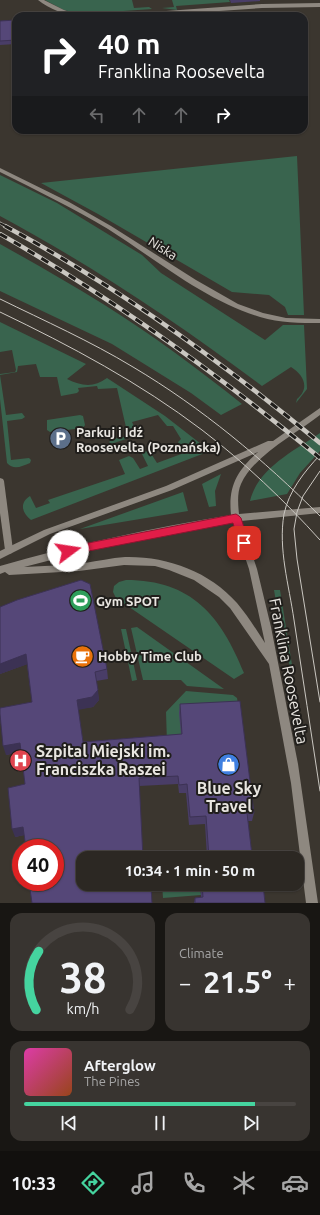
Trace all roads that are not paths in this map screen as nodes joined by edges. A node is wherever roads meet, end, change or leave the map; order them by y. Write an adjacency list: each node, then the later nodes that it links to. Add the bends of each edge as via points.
1 (40, 0): 3 (street)
2 (320, 5): 4 (street)
3 (65, 12)
4 (180, 12)
5 (0, 170): 6 (street, Niska, via 67,202 236,306 286,320)
6 (320, 321)
7 (320, 411): 8 (street)
8 (278, 440): 11 (street, Franklina Roosevelta, via 250,465 240,478 233,498); 12 (street, via 169,488 48,532)
9 (0, 481): 12 (street)
10 (320, 510): 11 (street)
11 (236, 518): 14 (street, via 81,547); 15 (street, Franklina Roosevelta, via 253,569)
12 (10, 550): 13 (street)
13 (0, 555)
14 (0, 571): 15 (street, via 79,567 124,561 154,563 182,569 209,584 232,605)
15 (274, 666): 16 (street, Franklina Roosevelta, via 289,745)
16 (312, 903)

